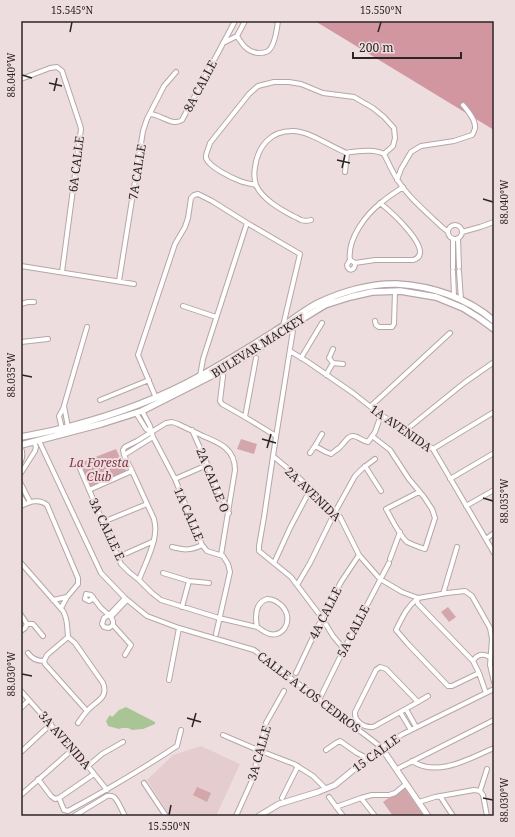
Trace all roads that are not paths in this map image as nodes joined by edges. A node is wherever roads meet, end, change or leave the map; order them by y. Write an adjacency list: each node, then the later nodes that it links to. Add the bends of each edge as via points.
1 (235, 21): 5 (street, 8A CALLE)
2 (246, 21): 4 (street)
3 (278, 21): 4 (street, via 272,44 268,51 262,54 248,50)
4 (237, 36): 5 (street)
5 (223, 43): 9 (street, 8A CALLE, via 182,120 175,122)
6 (176, 72): 9 (street, 7A CALLE, via 164,86)
7 (21, 79): 26 (street, 6A CALLE, via 50,68 57,67 62,71 81,129)
8 (463, 105): 13 (street, via 474,123 472,135 454,141 421,146 411,152)
9 (150, 114): 27 (street, 7A CALLE, via 143,131)
10 (347, 153): 11 (street, via 369,150); 12 (street); 14 (street, via 304,133 283,132 263,144 258,153 254,175)
11 (384, 154): 13 (street); 14 (street, via 393,146 394,128 373,108 354,96 323,93 301,84 274,82 258,86 249,94 210,143 206,152 210,164 241,181)
12 (346, 172)
13 (397, 180): 15 (street)
14 (256, 185): 17 (street, via 277,207 302,220)
15 (403, 187): 16 (street); 20 (street)
16 (380, 203): 23 (street, via 356,232 349,255); 24 (street, via 408,231 418,245 419,257 413,260)
17 (311, 220)
18 (494, 222): 21 (street)
19 (247, 224): 35 (street); 40 (street, via 300,254); 56 (street, via 203,196 198,194 191,198 188,218 175,244 138,355)
20 (447, 231): 21 (street, via 448,227 455,224); 22 (street, via 449,236)
21 (462, 232): 22 (street, via 460,237)
22 (455, 239): 30 (street); 32 (street, via 459,269)
23 (350, 260): 24 (street); 24 (street, via 346,265 349,269 354,269)
24 (355, 263)
25 (21, 266): 26 (street)
26 (62, 272): 27 (street)
27 (119, 281): 28 (street)
28 (134, 284)
29 (395, 291): 32 (main road, BULEVAR MACKEY); 36 (street, via 394,324 392,327 379,327); 39 (main road, BULEVAR MACKEY, via 372,292 325,305)
30 (454, 296): 32 (main road); 40 (main road, BULEVAR MACKEY, via 431,289 397,284 370,286 317,303)
31 (34, 302): 33 (street)
32 (458, 303): 37 (main road, BULEVAR MACKEY, via 486,314); 42 (main road, BULEVAR MACKEY)
33 (21, 304)
34 (183, 306): 35 (street)
35 (216, 317): 55 (street, via 202,359)
36 (375, 321)
37 (494, 321)
38 (322, 322): 49 (street)
39 (294, 324): 47 (street); 53 (main road, BULEVAR MACKEY)
40 (283, 326): 55 (main road, BULEVAR MACKEY)
41 (87, 327): 59 (street)
42 (494, 329)
43 (450, 333): 60 (street)
44 (48, 339): 45 (street)
45 (21, 342)
46 (333, 349): 51 (street, via 329,358)
47 (290, 351): 49 (street, 1A AVENIDA); 70 (street)
48 (256, 358): 64 (street)
49 (301, 358): 54 (street, 1A AVENIDA)
50 (494, 362): 67 (street)
51 (333, 363): 52 (street); 54 (street)
52 (343, 364)
53 (224, 368): 61 (main road, BULEVAR MACKEY); 64 (street, via 220,402)
54 (326, 375): 60 (street, 1A AVENIDA)
55 (200, 376): 57 (main road, BULEVAR MACKEY)
56 (149, 380): 57 (street); 58 (street)
57 (156, 398): 65 (main road, BULEVAR MACKEY)
58 (100, 400)
59 (64, 406): 65 (street); 65 (street, via 59,416)
60 (371, 406): 63 (street, 1A AVENIDA)
61 (139, 412): 65 (main road, BULEVAR MACKEY, via 101,424); 68 (street, 1A CALLE, via 146,429)
62 (494, 412): 78 (street)
63 (382, 415): 67 (street, 1A AVENIDA); 71 (street)
64 (245, 417): 70 (street)
65 (64, 430): 72 (main road, BULEVAR MACKEY); 74 (main road, BULEVAR MACKEY)
66 (192, 430): 68 (street, via 172,422); 86 (street, 2A CALLE O); 104 (street, via 219,442 234,458 235,470)
67 (406, 430): 78 (street, 1A AVENIDA)
68 (151, 432): 73 (street, 1A CALLE); 81 (street, via 125,447)
69 (322, 434): 76 (street)
70 (276, 436): 82 (street)
71 (372, 436): 76 (street, via 366,442 352,435 331,454); 97 (street, via 390,450)
72 (21, 437)
73 (153, 437): 81 (street); 90 (street, 1A CALLE)
74 (37, 441): 75 (main road, BULEVAR MACKEY); 89 (street, via 35,451); 129 (street, CALLE A LOS CEDROS, via 101,573)
75 (21, 445)
76 (315, 446): 79 (street)
77 (21, 448): 84 (street)
78 (433, 449): 91 (street, 1A AVENIDA)
79 (310, 453)
80 (494, 453): 91 (street)
81 (124, 454): 88 (street)
82 (273, 456): 94 (street, 2A AVENIDA); 118 (street, via 258,546 259,551)
83 (375, 459): 87 (street)
84 (21, 461)
85 (78, 464): 93 (street, 3A CALLE E)
86 (207, 465): 90 (street); 104 (street, 2A CALLE O)
87 (365, 466): 96 (street); 103 (street, via 354,476)
88 (132, 471): 93 (street); 100 (street)
89 (21, 473)
90 (174, 479): 110 (street, 1A CALLE)
91 (450, 479): 102 (street, 1A AVENIDA)
92 (21, 484): 99 (street)
93 (89, 490): 105 (street, 3A CALLE E)
94 (310, 490): 103 (street, 2A AVENIDA); 118 (street)
95 (494, 490): 102 (street)
96 (381, 491)
97 (419, 492): 106 (street, via 386,509); 106 (street, via 432,509 434,518 425,549 407,541)
98 (21, 497): 101 (street)
99 (30, 502): 101 (street); 126 (street, via 39,501 47,504 78,578 78,584)
100 (147, 504): 105 (street); 109 (street, via 154,520)
101 (23, 505)
102 (466, 506): 108 (street, 1A AVENIDA)
103 (335, 512): 115 (street, 2A AVENIDA); 124 (street)
104 (229, 514): 114 (street, 2A CALLE O)
105 (103, 522): 116 (street, 3A CALLE E)
106 (400, 532): 120 (street, 5A CALLE, via 390,561)
107 (494, 533): 108 (street)
108 (486, 539): 113 (street, 1A AVENIDA)
109 (154, 542): 116 (street); 121 (street)
110 (202, 545): 111 (street, via 189,550); 114 (street, 1A CALLE, via 207,551)
111 (172, 547)
112 (457, 547): 125 (street)
113 (494, 553)
114 (221, 555): 135 (street, via 225,557 230,572)
115 (359, 555): 120 (street, 2A AVENIDA); 136 (street, 4A CALLE)
116 (118, 557): 121 (street, 3A CALLE E, via 121,564)
117 (21, 563): 130 (street)
118 (274, 563): 124 (street)
119 (163, 573): 122 (street)
120 (380, 579): 128 (street, 2A AVENIDA); 145 (street, 5A CALLE)
121 (139, 580): 131 (street, 3A CALLE E, via 161,600)
122 (189, 581): 123 (street); 131 (street)
123 (209, 583)
124 (297, 585): 136 (street)
125 (443, 594): 128 (street); 148 (street, via 465,591 472,596 490,628)
126 (67, 597): 130 (street); 132 (street)
127 (93, 597): 134 (street)
128 (418, 598): 150 (street, via 418,604); 152 (street, via 410,604 396,630 448,686)
129 (126, 599): 134 (street); 140 (street, CALLE A LOS CEDROS, via 147,616)
130 (53, 600): 132 (street)
131 (182, 607): 135 (street, 3A CALLE E)
132 (61, 608): 144 (street, via 68,623)
133 (21, 615): 137 (street)
134 (110, 616): 138 (street, via 114,621); 138 (street, via 104,618 102,624 109,628)
135 (219, 618): 139 (street, 3A CALLE E); 142 (street)
136 (322, 618): 145 (street); 153 (street, 4A CALLE)
137 (27, 624): 141 (street); 143 (street, via 33,624)
138 (113, 625): 147 (street, via 131,645)
139 (257, 627): 139 (street, via 266,633 276,634 284,630 288,616 286,610 272,599 262,600 255,618)
140 (179, 628): 154 (street); 162 (street, CALLE A LOS CEDROS, via 254,650)
141 (21, 631)
142 (216, 634)
143 (43, 636)
144 (68, 637): 149 (street, via 47,655); 166 (street, via 104,683 105,694)
145 (344, 649): 162 (street, 5A CALLE)
146 (28, 653): 149 (street, via 37,661)
147 (125, 655)
148 (490, 657): 150 (street, via 482,654); 151 (street)
149 (44, 661): 166 (street)
150 (473, 661): 152 (street)
151 (492, 664): 155 (street)
152 (479, 672): 159 (street)
153 (296, 673)
154 (169, 680)
155 (494, 682)
156 (494, 689): 159 (street, 15 CALLE)
157 (284, 690): 179 (street, 3A CALLE, via 266,723)
158 (21, 691): 161 (street, 3A AVENIDA)
159 (486, 693): 171 (street, 15 CALLE)
160 (428, 696): 163 (street)
161 (29, 700): 164 (street); 170 (street, 3A AVENIDA)
162 (319, 700): 176 (street, CALLE A LOS CEDROS)
163 (418, 702): 165 (street); 167 (street, via 386,669 378,668 354,716 365,726 373,727)
164 (21, 708)
165 (406, 709): 167 (street); 171 (street)
166 (87, 711): 169 (street)
167 (400, 712): 173 (street)
168 (494, 720): 184 (street)
169 (78, 723)
170 (51, 724): 178 (street, 3A AVENIDA); 181 (street)
171 (416, 727): 173 (street, 15 CALLE)
172 (181, 730): 195 (street, via 176,746)
173 (411, 730): 176 (street, 15 CALLE)
174 (223, 735): 179 (street)
175 (123, 742): 186 (street)
176 (381, 747): 183 (street, 15 CALLE); 188 (street, CALLE A LOS CEDROS)
177 (494, 748): 184 (street, via 457,764 439,767 424,766)
178 (73, 750): 186 (street, 3A AVENIDA); 191 (street)
179 (258, 750): 187 (street); 208 (street, 3A CALLE, via 254,776)
180 (326, 750): 182 (street, via 340,741)
181 (21, 752)
182 (358, 753): 183 (street); 185 (street)
183 (367, 758): 185 (street, 15 CALLE)
184 (412, 761): 188 (street)
185 (362, 762): 194 (street, 15 CALLE, via 335,784)
186 (88, 766): 190 (street, 3A AVENIDA)
187 (298, 766): 194 (street); 201 (street)
188 (398, 768): 193 (street, CALLE A LOS CEDROS)
189 (487, 769): 196 (street)
190 (94, 774): 195 (street, 3A AVENIDA); 200 (street)
191 (38, 779): 197 (street); 200 (street, via 51,796)
192 (144, 783): 207 (street)
193 (405, 785): 202 (street, via 389,795); 203 (street, CALLE A LOS CEDROS)
194 (324, 787): 209 (street, 15 CALLE, via 318,792 282,803)
195 (107, 790): 200 (street, via 68,811 64,810)
196 (480, 791): 199 (street); 214 (street)
197 (21, 795)
198 (329, 797): 204 (street)
199 (438, 797): 203 (street); 213 (street)
200 (59, 798)
201 (282, 798)
202 (361, 798): 204 (street); 211 (street)
203 (419, 802): 212 (street, CALLE A LOS CEDROS)
204 (336, 807): 210 (street)
205 (74, 816): 206 (street, via 107,796 116,800)
206 (125, 816)
207 (166, 816)
208 (236, 816)
209 (259, 816)
210 (343, 816)
211 (375, 816)
212 (428, 816)
213 (453, 816)
214 (487, 816)

